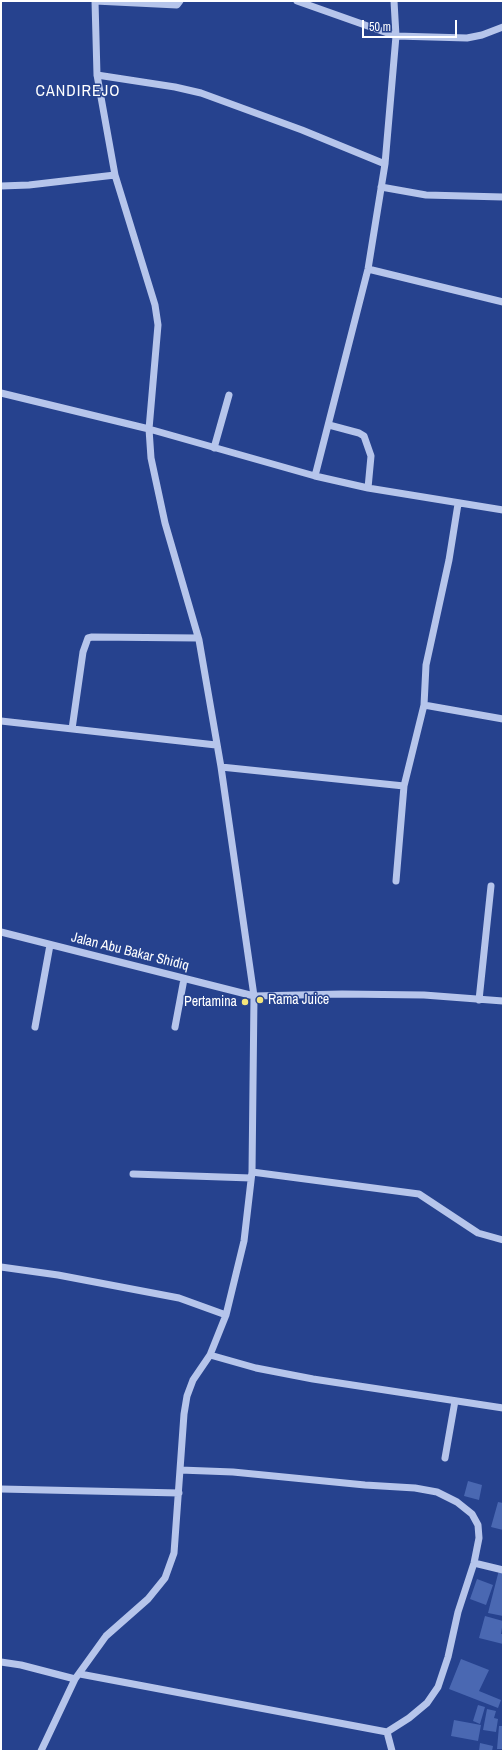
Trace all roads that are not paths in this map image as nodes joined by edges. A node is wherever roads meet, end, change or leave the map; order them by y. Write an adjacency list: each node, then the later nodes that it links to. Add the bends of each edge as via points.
1 (95, 1): 2 (street, via 177,5); 7 (street)
2 (180, 1)
3 (297, 1): 6 (street)
4 (394, 1): 6 (street)
5 (503, 27): 6 (street, via 467,38)
6 (396, 36): 8 (street)
7 (97, 74): 8 (street, via 201,93); 9 (street)
8 (385, 164): 11 (street)
9 (115, 175): 10 (street); 18 (street, via 155,305 158,325)
10 (1, 186)
11 (381, 187): 12 (street, via 426,195); 13 (street)
12 (503, 197)
13 (368, 270): 14 (street); 17 (street)
14 (503, 302)
15 (1, 393): 18 (street)
16 (228, 395): 19 (street)
17 (329, 425): 20 (street); 21 (street, via 364,436 371,456)
18 (149, 429): 19 (street); 24 (street, via 151,458 165,523)
19 (214, 448): 20 (street)
20 (315, 476): 21 (street)
21 (368, 488): 22 (street)
22 (458, 504): 23 (street); 25 (street, via 449,560 426,665)
23 (503, 510)
24 (198, 638): 28 (street, via 88,638 83,652); 29 (street)
25 (424, 705): 26 (street); 31 (street)
26 (503, 719)
27 (1, 721): 28 (street)
28 (72, 729): 29 (street)
29 (216, 745): 30 (street)
30 (221, 767): 31 (street); 37 (street)
31 (404, 786): 32 (street)
32 (396, 881)
33 (491, 886): 38 (street)
34 (1, 932): 35 (street, Jalan Abu Bakar Shidiq)
35 (50, 945): 36 (street, Jalan Abu Bakar Shidiq); 40 (street)
36 (184, 979): 37 (street, Jalan Abu Bakar Shidiq); 41 (street)
37 (254, 996): 38 (street, Jalan Abu Bakar Shidiq, via 424,995); 43 (street)
38 (479, 1000): 39 (street, Jalan Abu Bakar Shidiq)
39 (503, 1001)
40 (34, 1028)
41 (175, 1028)
42 (133, 1174): 43 (street)
43 (252, 1175): 44 (street, via 419,1194 478,1233); 46 (street, via 244,1241)
44 (503, 1240)
45 (1, 1267): 46 (street, via 179,1298)
46 (226, 1315): 47 (street)
47 (210, 1355): 48 (street, via 256,1368 313,1379); 51 (street, via 193,1380 187,1396)
48 (456, 1401): 49 (street); 50 (street)
49 (503, 1408)
50 (445, 1458)
51 (180, 1470): 53 (street); 54 (street, via 300,1477 437,1492 457,1502 472,1514 478,1525 479,1538)
52 (1, 1489): 53 (street)
53 (179, 1493): 57 (street, via 174,1553 165,1578 148,1599 106,1636)
54 (474, 1563): 55 (street); 58 (street, via 438,1688 427,1703)
55 (503, 1570)
56 (1, 1662): 57 (street)
57 (78, 1676): 58 (street); 59 (street)
58 (387, 1732): 60 (street)
59 (41, 1751)
60 (392, 1751)

